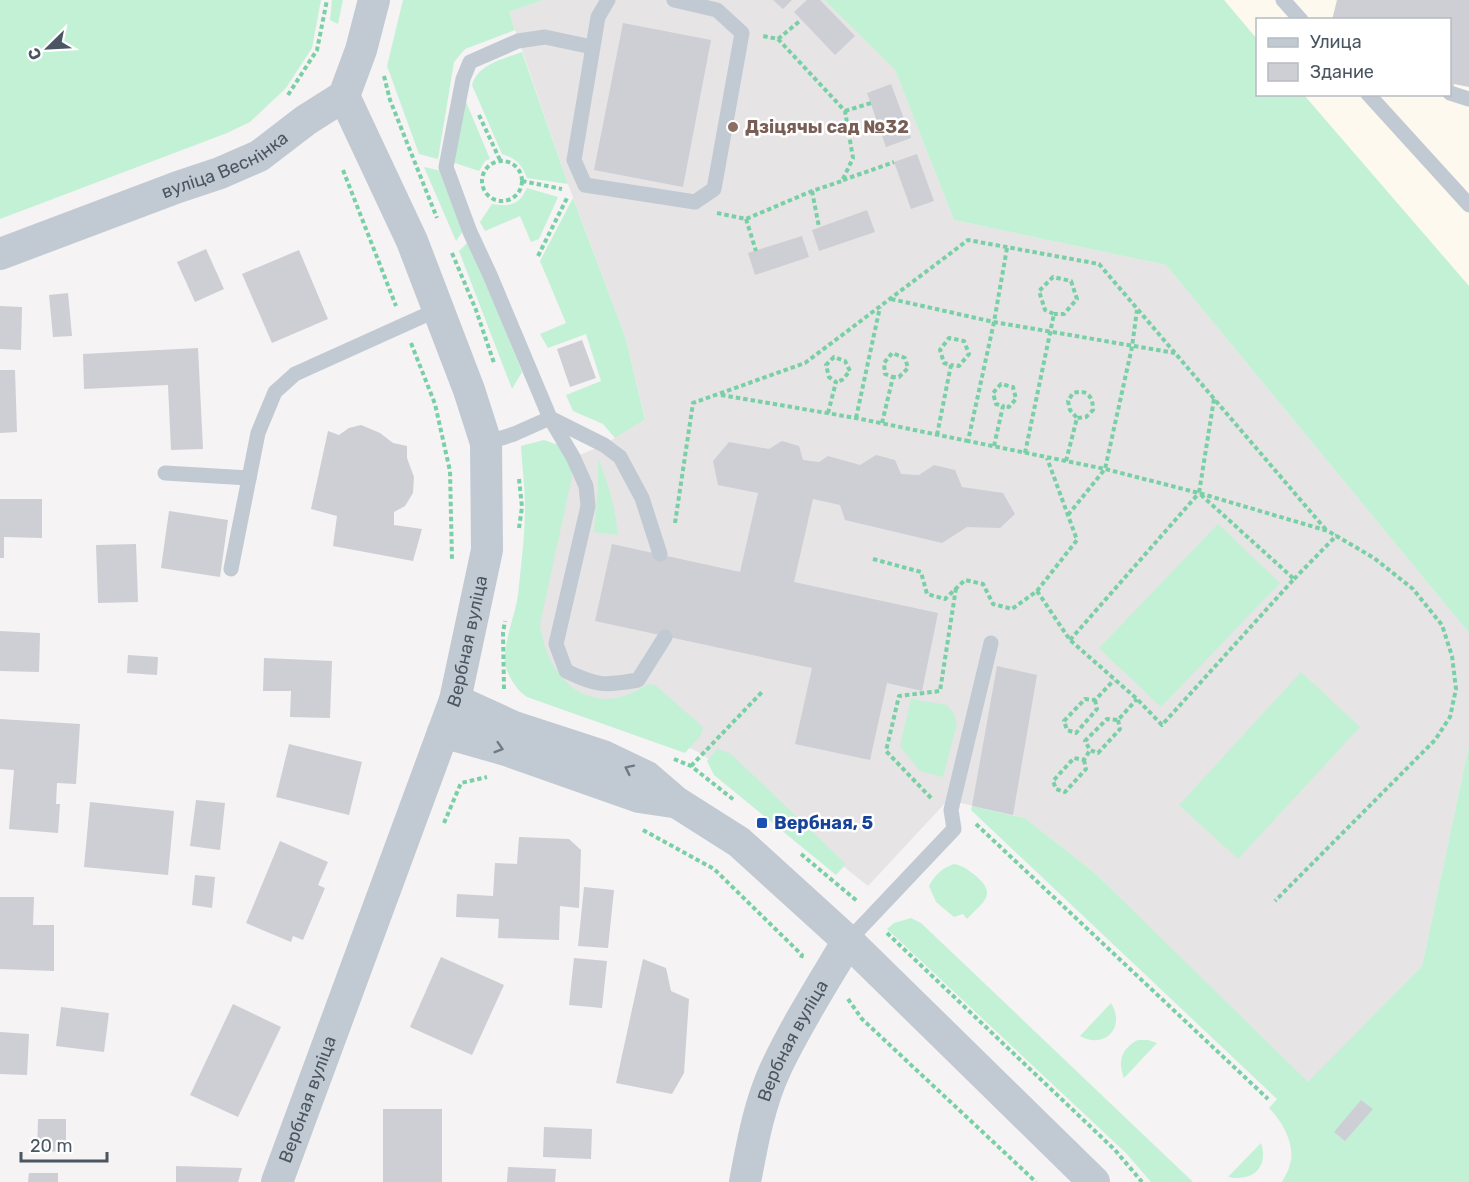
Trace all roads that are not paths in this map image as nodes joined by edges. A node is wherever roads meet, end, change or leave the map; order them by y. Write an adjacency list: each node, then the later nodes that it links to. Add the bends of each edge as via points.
1 (374, 0): 10 (street)
2 (608, 0): 8 (lane, via 598,16)
3 (674, 0): 8 (lane, via 717,10 742,33 714,189 694,202 585,185 574,160)
4 (1283, 0): 6 (lane)
5 (1304, 0): 7 (lane)
6 (1299, 18)
7 (1300, 18)
8 (592, 47): 16 (lane, via 545,38 518,40 470,62 463,79 446,167)
9 (1451, 94): 12 (lane)
10 (344, 96): 14 (street, вуліца Веснінка, via 259,156 220,174); 15 (street, Вербная вуліца, via 412,241)
11 (1370, 96): 13 (lane)
12 (1469, 99)
13 (1469, 204)
14 (0, 254)
15 (439, 309): 17 (street, Вербная вуліца); 19 (lane, via 295,374 275,392 258,433)
16 (550, 418): 17 (lane); 20 (lane, via 620,457 642,498); 22 (lane, via 586,486 588,506 556,644 566,671 590,683 607,685 638,680)
17 (486, 443): 24 (street, Вербная вуліца, via 488,550)
18 (165, 473): 19 (lane)
19 (249, 478): 21 (lane)
20 (660, 554)
21 (231, 569)
22 (665, 637)
23 (991, 643): 27 (lane, via 951,810 954,829)
24 (455, 700): 25 (street, Вербная вуліца); 26 (street, one-way to 24, via 647,777 603,756 514,727)
25 (443, 732): 26 (street, one-way to 26, via 639,797); 28 (street, Вербная вуліца)
26 (676, 802): 27 (street, via 739,842)
27 (848, 941): 29 (street, Вербная вуліца, via 774,1072); 30 (street)
28 (277, 1182)
29 (745, 1182)
30 (1094, 1182)

